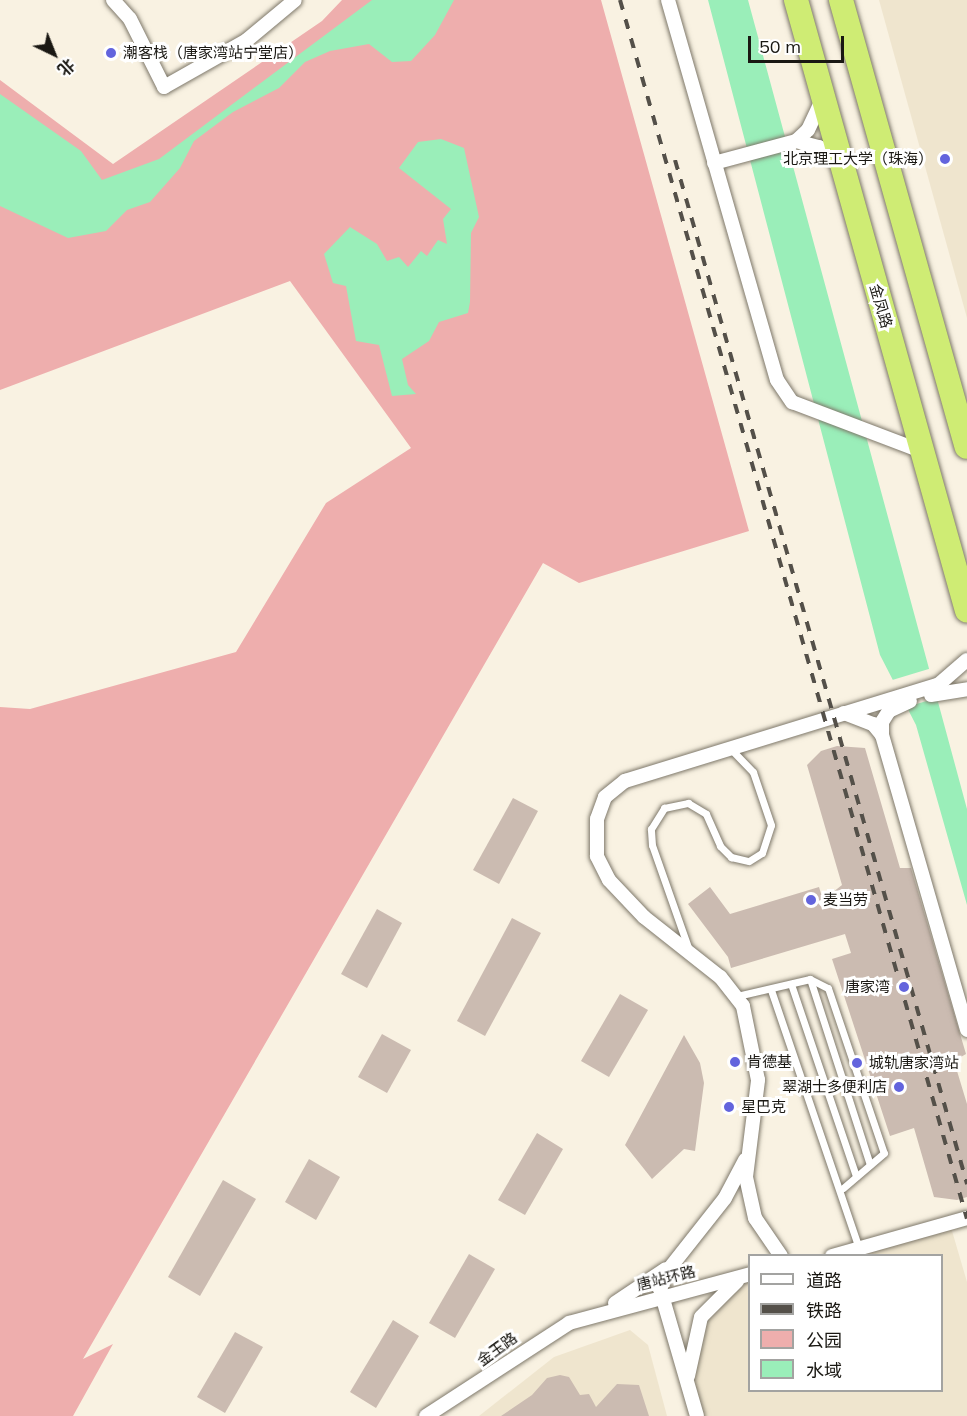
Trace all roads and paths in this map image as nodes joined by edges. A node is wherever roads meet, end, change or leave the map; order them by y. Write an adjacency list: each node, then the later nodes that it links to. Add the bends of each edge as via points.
1 (113, 0): 2 (street, via 130,19 164,87 247,40)
2 (295, 0)
3 (668, 0): 8 (street)
4 (796, 0): 6 (highway, 金凤路)
5 (841, 0): 10 (highway)
6 (824, 96): 7 (street, via 808,130); 9 (highway, 金凤路)
7 (792, 142): 8 (street); 9 (street, via 819,147)
8 (714, 163): 11 (street, via 777,380 792,402)
9 (842, 168): 11 (highway, 金凤路)
10 (967, 447)
11 (921, 451): 12 (highway, 金凤路)
12 (967, 610)
13 (967, 660): 14 (street)
14 (939, 689): 15 (street); 16 (street)
15 (967, 689)
16 (892, 702): 17 (street); 18 (street, via 882,722)
17 (844, 713): 18 (street, via 861,717); 19 (street)
18 (882, 735): 25 (street)
19 (728, 747): 20 (street, via 625,781 605,797 597,819 597,856 609,880 644,917); 20 (lane, via 753,772 771,825 762,853 748,861 731,857 720,846 706,814 688,803 664,808 651,829 652,846)
20 (689, 951): 24 (street)
21 (810, 979): 22 (lane); 27 (lane); 27 (lane, via 828,988 884,1153)
22 (791, 984): 23 (lane); 28 (lane)
23 (771, 990): 24 (lane); 29 (lane)
24 (737, 996): 26 (street, via 750,1027 758,1080)
25 (967, 1030)
26 (746, 1158): 32 (street, via 755,1218); 34 (street, via 713,1216)
27 (870, 1165): 28 (lane)
28 (856, 1176): 29 (lane)
29 (843, 1188): 31 (lane)
30 (967, 1218): 31 (street)
31 (859, 1249): 33 (street)
32 (780, 1254)
33 (840, 1254)
34 (677, 1260): 37 (street, via 664,1276); 38 (street, via 636,1291)
35 (748, 1274): 37 (street, 唐站环路)
36 (748, 1275): 39 (street, via 726,1288 701,1317 690,1354)
37 (660, 1295): 38 (street, 唐站环路); 39 (street)
38 (591, 1316): 40 (street, 金玉路, via 547,1334)
39 (688, 1384): 41 (street)
40 (426, 1416)
41 (697, 1416)

